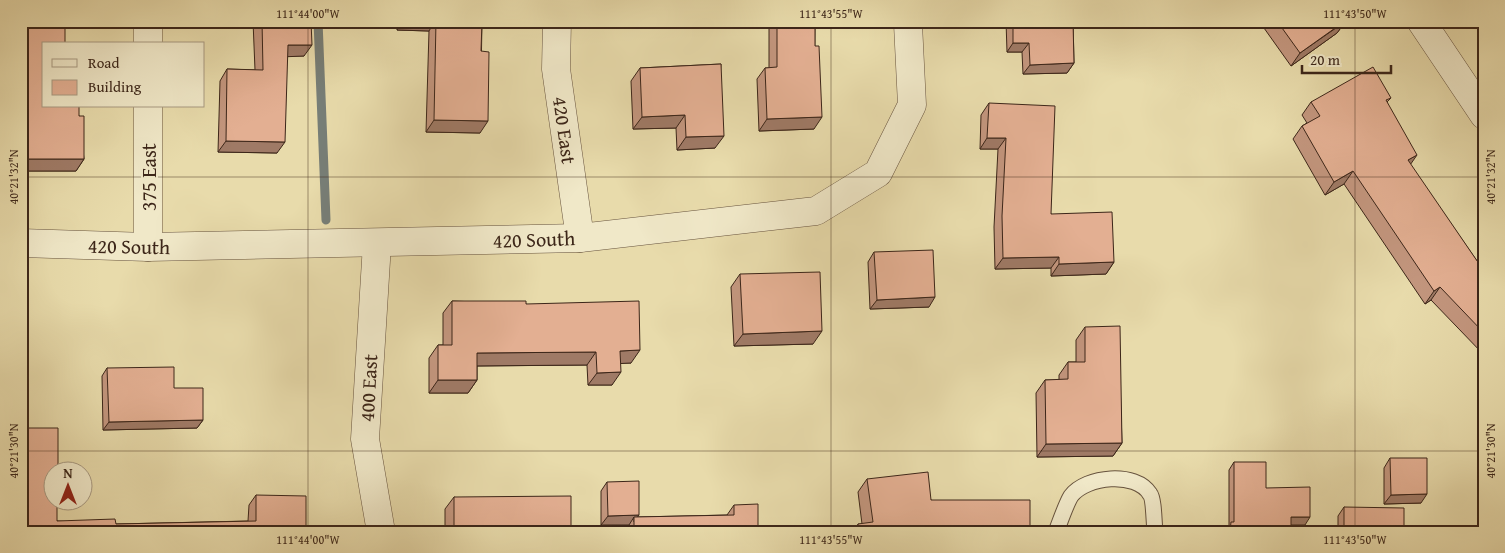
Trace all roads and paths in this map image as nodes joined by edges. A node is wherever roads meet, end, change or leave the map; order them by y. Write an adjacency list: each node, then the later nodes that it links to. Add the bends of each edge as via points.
1 (148, 21): 5 (street)
2 (557, 21): 8 (street, 420 East, via 556,69)
3 (1421, 21): 7 (street)
4 (908, 24): 8 (street, 420 South, via 912,105 878,173 816,210)
5 (148, 42)
6 (148, 108): 11 (street, 375 East)
7 (1484, 115)
8 (580, 238): 10 (street, 420 South)
9 (21, 243): 11 (street, 420 South)
10 (377, 244): 11 (street, 420 South); 12 (street, 400 East, via 365,440)
11 (148, 248)
12 (381, 532)
13 (1056, 532): 14 (lane, via 1071,496 1083,486 1122,478 1140,483 1152,495)
14 (1155, 532)

